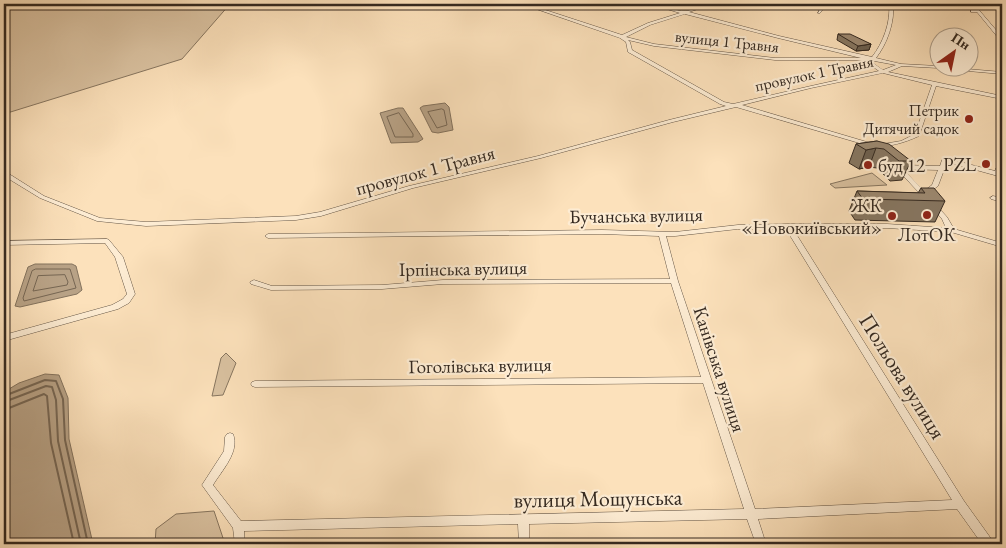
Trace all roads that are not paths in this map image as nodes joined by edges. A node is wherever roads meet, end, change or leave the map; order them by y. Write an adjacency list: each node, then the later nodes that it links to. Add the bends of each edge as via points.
1 (524, 4): 9 (street, вулиця 1 Травня)
2 (652, 4): 8 (street)
3 (711, 4): 8 (street)
4 (825, 4): 7 (street)
5 (890, 4): 11 (street, via 891,17 883,44)
6 (972, 11): 10 (street, via 978,11)
7 (819, 12)
8 (687, 13): 9 (street, via 649,24); 11 (street)
9 (622, 37): 12 (street, вулиця 1 Травня, via 654,45 753,57); 20 (street, провулок 1 Травня, via 628,42 630,51 722,103)
10 (1002, 39)
11 (873, 59): 12 (street, вулиця 1 Травня); 13 (street)
12 (865, 60): 16 (street)
13 (901, 65): 14 (street); 16 (street, провулок 1 Травня)
14 (928, 66)
15 (978, 71): 17 (street)
16 (884, 72): 18 (street); 20 (street, провулок 1 Травня)
17 (1002, 73)
18 (934, 85): 19 (street); 21 (street, via 917,135 902,142)
19 (1002, 98)
20 (734, 105): 21 (street); 27 (street, провулок 1 Травня, via 540,157 411,187 322,214 263,221 146,224 99,220 42,197)
21 (877, 146): 22 (street)
22 (884, 153)
23 (892, 160): 24 (street)
24 (899, 167): 25 (street); 28 (street)
25 (942, 168): 26 (street, via 945,160 998,174 999,168); 28 (street, via 934,186)
26 (1002, 169)
27 (4, 173)
28 (923, 194): 32 (street, via 945,218)
29 (993, 198): 30 (street)
30 (1002, 200)
31 (788, 226): 32 (street, Бучанська вулиця); 33 (street, Бучанська вулиця); 43 (street, Польова вулиця)
32 (951, 230): 36 (street, Бучанська вулиця)
33 (662, 234): 34 (street, Бучанська вулиця); 37 (street, Канівська вулиця)
34 (268, 236)
35 (4, 243): 39 (street, via 108,241 120,258 131,294 115,307)
36 (1002, 245)
37 (674, 281): 38 (street, Ірпінська вулиця, via 443,282 382,287 280,288); 40 (street, Канівська вулиця)
38 (254, 282)
39 (4, 338)
40 (706, 380): 41 (street, Гоголівська вулиця); 44 (street, Канівська вулиця)
41 (255, 384)
42 (230, 437): 46 (street, via 229,452 207,485)
43 (960, 504): 44 (street, вулиця Мощунська); 50 (street, Польова вулиця)
44 (752, 514): 45 (street, вулиця Мощунська); 49 (street, Канівська вулиця)
45 (523, 520): 46 (street, вулиця Мощунська); 48 (street)
46 (238, 526): 47 (street)
47 (240, 544)
48 (524, 544)
49 (761, 544)
50 (988, 544)

